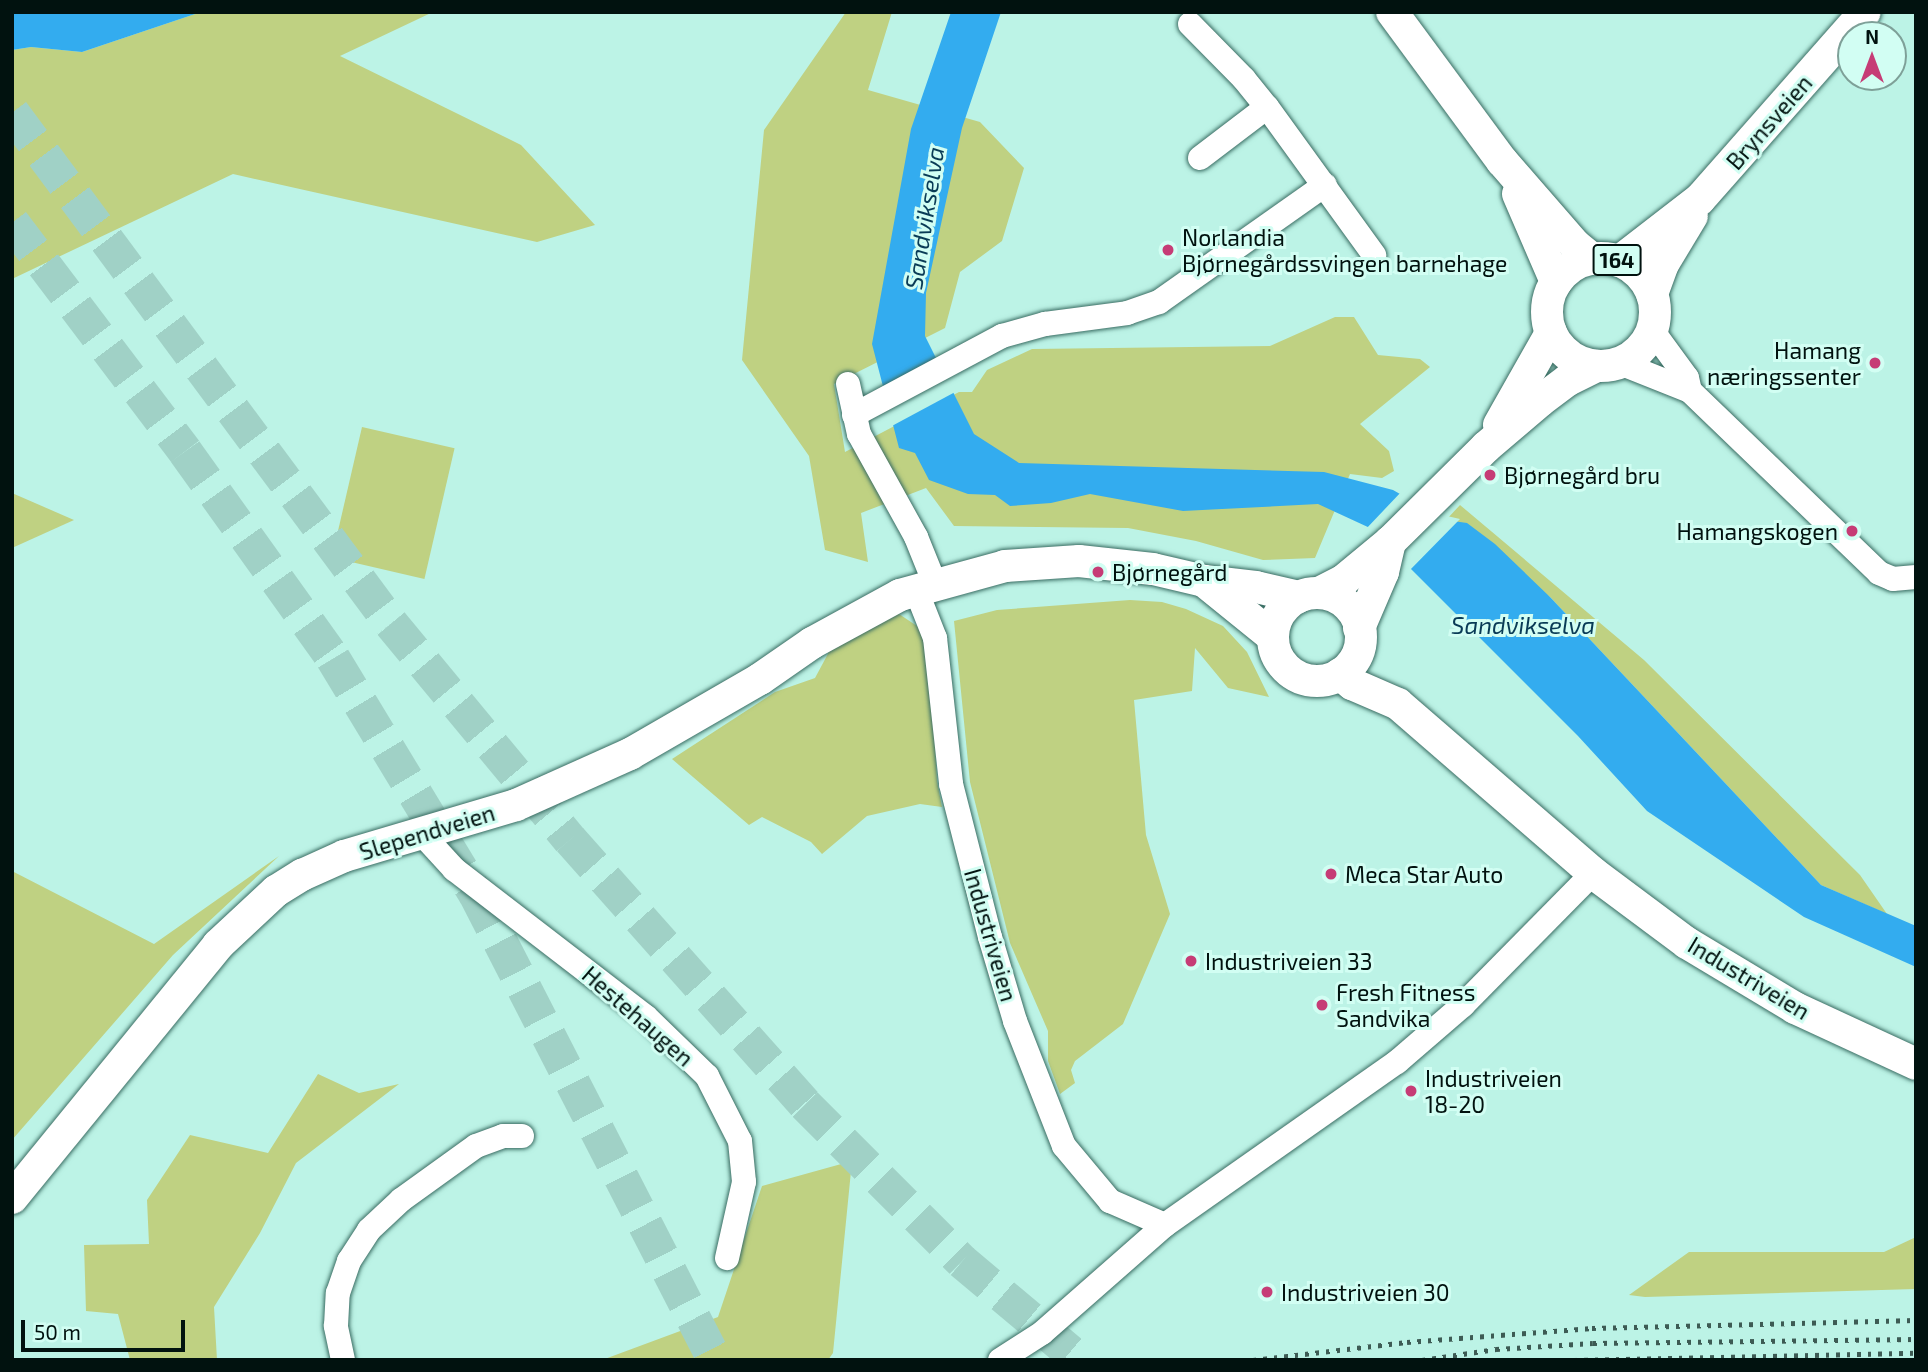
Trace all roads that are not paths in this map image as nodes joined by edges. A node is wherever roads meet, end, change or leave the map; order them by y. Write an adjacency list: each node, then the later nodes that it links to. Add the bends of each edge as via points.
1 (1392, 12): 6 (main road)
2 (1865, 12): 8 (main road, Brynsveien / 164)
3 (1190, 24): 4 (street)
4 (1267, 107): 5 (street); 7 (street)
5 (1200, 158)
6 (1502, 161): 10 (main road, via 1575,244); 11 (main road)
7 (1325, 185): 9 (street); 18 (street, via 1159,302 1127,313 1015,331)
8 (1700, 199): 10 (main road, Brynsveien / 164); 12 (main road, Brynsveien / 164, via 1663,264)
9 (1374, 255)
10 (1606, 260): 11 (main road, 164, via 1573,265); 12 (main road, 164, via 1639,274)
11 (1556, 282): 14 (main road, via 1547,304)
12 (1652, 294): 13 (main road, 164)
13 (1652, 330): 15 (main road, via 1640,350); 17 (street, via 1687,378)
14 (1550, 333): 15 (main road, via 1574,360); 19 (main road)
15 (1608, 365): 17 (street); 19 (main road, via 1568,380)
16 (848, 384): 18 (street, Industriveien)
17 (1690, 391): 21 (street, via 1871,567 1893,579)
18 (863, 411): 23 (street, Industriveien, via 859,434 916,537)
19 (1481, 452): 20 (main road)
20 (1390, 542): 24 (main road); 25 (main road)
21 (1916, 577)
22 (1204, 581): 23 (main road, via 1144,567 1079,561 1005,566); 24 (main road); 26 (main road)
23 (926, 587): 29 (main road, Slependveien, via 844,624 630,754 516,804); 34 (street, Industriveien, via 951,784 1016,1021 1064,1146 1110,1201)
24 (1320, 590): 25 (main road, via 1346,604); 26 (main road, via 1280,614)
25 (1363, 625): 27 (main road, via 1353,661); 28 (main road, Industriveien)
26 (1272, 636): 27 (main road, via 1278,659 1295,675 1318,681)
27 (1340, 674): 28 (main road, Industriveien)
28 (1398, 704): 30 (main road, Industriveien)
29 (421, 833): 33 (main road, Slependveien, via 324,864 256,908 177,993); 35 (street, Hestehaugen, via 454,869 646,1017 707,1076 740,1141 744,1182)
30 (1593, 873): 31 (main road, Industriveien, via 1687,943 1749,981 1809,1015); 34 (street, via 1463,1005 1397,1062)
31 (1916, 1064)
32 (522, 1136): 36 (street, via 503,1136 476,1146 401,1200 369,1230 349,1261 338,1293 336,1326)
33 (12, 1198)
34 (1165, 1226): 37 (street, via 1042,1333)
35 (727, 1258)
36 (343, 1360)
37 (1000, 1360)

